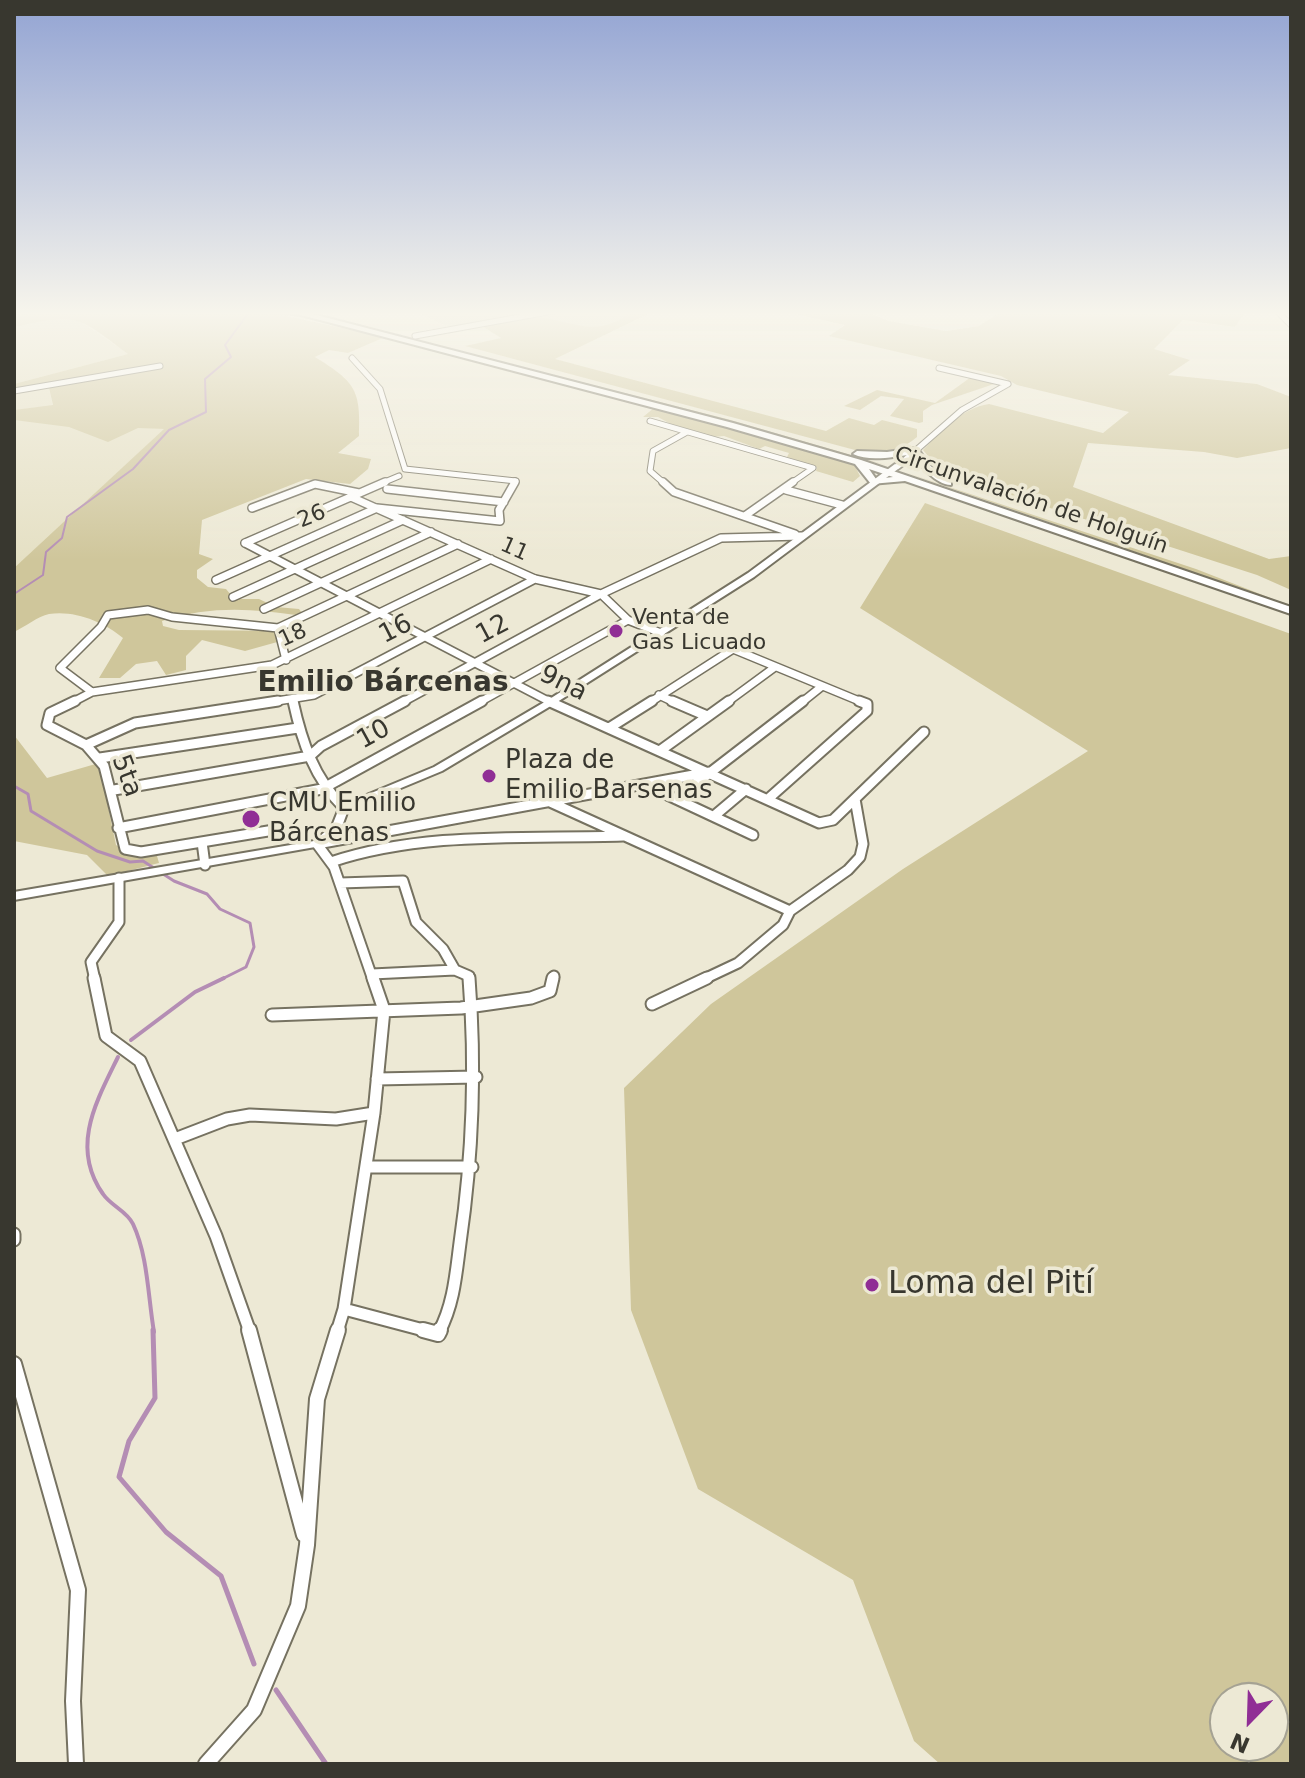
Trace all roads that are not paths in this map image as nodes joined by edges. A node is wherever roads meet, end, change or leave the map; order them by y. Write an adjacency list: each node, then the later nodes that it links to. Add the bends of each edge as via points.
1 (382, 394): 9 (street)
2 (614, 394): 8 (highway, Circunvalación de Holguín)
3 (625, 394): 8 (highway, Circunvalación de Holguín)
4 (990, 394): 7 (street, via 962,410)
5 (650, 421): 6 (street)
6 (687, 432): 16 (street, via 813,468); 23 (street, via 653,451 650,471 674,492)
7 (915, 451): 8 (highway); 10 (street); 14 (highway)
8 (857, 458): 10 (highway, Circunvalación de Holguín); 13 (highway)
9 (405, 469): 11 (street); 19 (street, via 516,481)
10 (895, 469): 12 (highway, Circunvalación de Holguín); 13 (street); 14 (highway, Circunvalación de Holguín)
11 (399, 476): 15 (street); 17 (street)
12 (918, 481): 13 (highway); 39 (highway, Circunvalación de Holguín)
13 (874, 482): 20 (street)
14 (948, 483): 37 (highway, Circunvalación de Holguín)
15 (387, 489): 19 (street); 22 (street)
16 (786, 490): 20 (street); 23 (street)
17 (359, 493): 18 (street); 21 (street, via 315,484)
18 (351, 497): 22 (street, 11); 28 (street, 9na, via 245,543)
19 (504, 502): 22 (street, via 500,521)
20 (842, 505): 26 (street)
21 (252, 508)
22 (377, 508): 24 (street, 11); 28 (street, 26)
23 (746, 515): 26 (street)
24 (403, 520): 25 (street, 11); 30 (street)
25 (431, 532): 27 (street, 11); 33 (street)
26 (802, 536): 34 (street, 12, via 721,538); 43 (street)
27 (458, 544): 29 (street, 11); 35 (street)
28 (268, 555): 30 (street, 9na); 32 (street, 26)
29 (491, 559): 31 (street, 11); 40 (street, 18)
30 (296, 569): 33 (street, 9na); 36 (street)
31 (535, 579): 34 (street, 11); 44 (street, 16)
32 (216, 580)
33 (322, 583): 35 (street, 9na); 38 (street)
34 (601, 594): 41 (street); 46 (street, 12)
35 (347, 596): 40 (street, 9na); 42 (street)
36 (233, 597)
37 (1291, 601)
38 (264, 609)
39 (1291, 611)
40 (382, 613): 44 (street, 9na); 45 (street, 18)
41 (628, 620): 43 (street); 48 (street, 10)
42 (278, 628): 45 (street); 50 (street, via 148,610 108,615 60,668)
43 (661, 633): 53 (street)
44 (426, 637): 46 (street, 9na); 52 (street, 16, via 314,695)
45 (286, 660): 50 (street, 18)
46 (476, 662): 48 (street, 9na); 60 (street, 12)
47 (775, 667): 49 (street); 51 (street, via 733,649); 54 (street)
48 (515, 682): 53 (street, 9na); 64 (street, 10)
49 (821, 687): 62 (street); 68 (street, via 868,708)
50 (92, 692): 58 (street, 5ta, via 50,713 47,725)
51 (659, 695): 54 (street); 56 (street)
52 (293, 699): 55 (street); 58 (street, 16, via 135,723)
53 (551, 702): 56 (street, 9na); 71 (street, via 438,769)
54 (707, 716): 59 (street)
55 (298, 728): 60 (street); 61 (street)
56 (609, 728): 59 (street, 9na)
57 (924, 732): 69 (street)
58 (86, 745): 61 (street, 5ta)
59 (661, 750): 62 (street, 9na)
60 (310, 756): 64 (street); 66 (street, 12)
61 (100, 758): 66 (street, 5ta)
62 (710, 772): 63 (street); 65 (street, 9na); 67 (street)
63 (643, 784): 67 (street); 70 (street)
64 (322, 789): 71 (street); 73 (street, 10)
65 (746, 789): 68 (street, 9na); 72 (street)
66 (114, 790): 73 (street, 5ta)
67 (676, 799): 72 (street)
68 (768, 799): 69 (street, 9na, via 827,823)
69 (855, 799): 84 (street, via 863,830 860,857)
70 (550, 802): 76 (street); 78 (street)
71 (344, 808): 78 (street, via 337,827)
72 (714, 816): 75 (street)
73 (118, 828): 77 (street, 5ta, via 125,849 141,852)
74 (274, 830): 77 (street)
75 (753, 835)
76 (623, 836): 79 (street, via 414,842); 84 (street)
77 (202, 842): 80 (street)
78 (317, 844): 79 (street); 80 (street)
79 (331, 862): 82 (street)
80 (205, 865): 81 (street)
81 (119, 878): 83 (street); 95 (street, via 119,922 91,962 106,1036 140,1061)
82 (340, 883): 85 (street, via 403,881 416,922); 86 (street)
83 (14, 896)
84 (790, 911): 88 (street, via 783,925 738,963)
85 (455, 970): 86 (street); 89 (street, via 469,976)
86 (372, 974): 90 (street)
87 (554, 976): 89 (street, via 550,991 539,999)
88 (652, 1004)
89 (472, 1006): 90 (street); 92 (street)
90 (384, 1010): 91 (street); 93 (street)
91 (272, 1015)
92 (476, 1077): 93 (street); 97 (street)
93 (377, 1079): 94 (street)
94 (374, 1113): 95 (street, via 336,1119 250,1115); 96 (street)
95 (175, 1139): 100 (street, via 250,1332)
96 (366, 1167): 97 (street); 98 (street)
97 (472, 1167): 98 (street, via 453,1296 438,1334)
98 (344, 1309): 100 (street, via 317,1399)
99 (14, 1364): 101 (street, via 78,1590)
100 (307, 1545): 102 (street, via 298,1606 254,1710)
101 (76, 1764)
102 (206, 1764)

